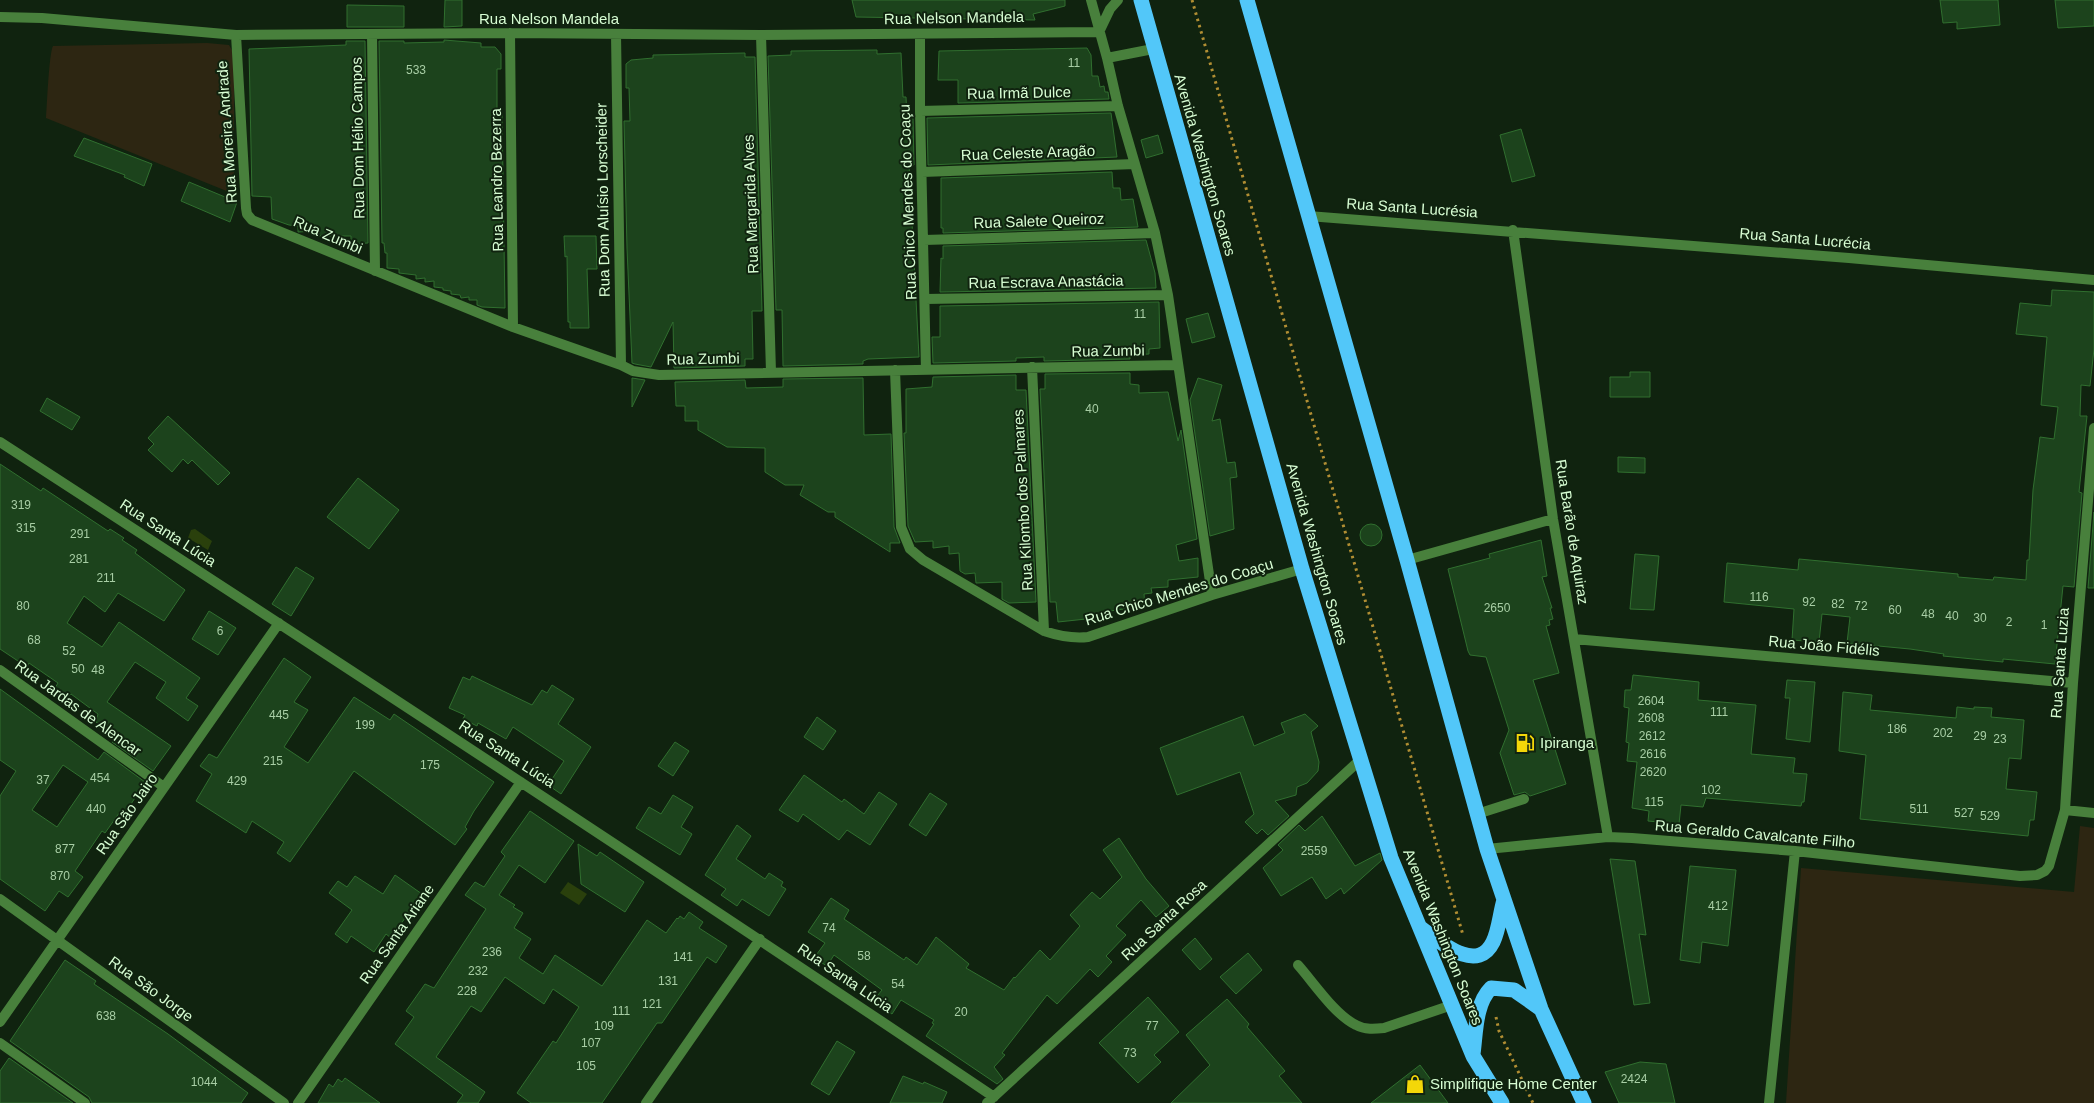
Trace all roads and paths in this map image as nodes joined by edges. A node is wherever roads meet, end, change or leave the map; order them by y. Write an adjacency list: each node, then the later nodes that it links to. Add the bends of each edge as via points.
1 (1091, 0): 7 (street)
2 (1118, 0): 7 (street)
3 (1140, 0): 14 (highway, Avenida Washington Soares)
4 (1192, 0): 65 (path, Avenida Washington Soares, via 1461,931)
5 (1246, 0): 20 (highway)
6 (0, 17): 9 (street, Rua Nelson Mandela)
7 (1099, 32): 12 (street, Rua Nelson Mandela); 15 (street)
8 (510, 33): 10 (street, Rua Nelson Mandela); 11 (street, Rua Nelson Mandela); 29 (street, Rua Leandro Bezerra)
9 (236, 34): 10 (street, Rua Nelson Mandela); 21 (street, Rua Moreira Andrade, via 246,208 247,214)
10 (372, 34): 25 (street, Rua Dom Hélio Campos)
11 (616, 34): 13 (street, Rua Nelson Mandela); 30 (street, Rua Dom Aluísio Lorscheider)
12 (920, 34): 13 (street, Rua Nelson Mandela); 17 (street, Rua Chico Mendes do Coaçu)
13 (761, 35): 35 (street, Rua Margarida Alves)
14 (1153, 49): 15 (street); 42 (highway, Avenida Washington Soares)
15 (1108, 58): 16 (street)
16 (1118, 106): 17 (street, Rua Irmã Dulce); 18 (street)
17 (920, 111): 19 (street, Rua Chico Mendes do Coaçu)
18 (1135, 164): 19 (street, Rua Celeste Aragão); 23 (street)
19 (922, 172): 24 (street, Rua Chico Mendes do Coaçu)
20 (1308, 216): 22 (street, Rua Santa Lucrésia); 41 (highway)
21 (258, 223): 25 (street, Rua Zumbi)
22 (1513, 230): 26 (street, Rua Santa Lucrécia); 39 (street, Rua Barão de Aquiraz)
23 (1155, 233): 24 (street, Rua Salete Queiroz); 27 (street)
24 (924, 240): 28 (street, Rua Chico Mendes do Coaçu)
25 (375, 272): 29 (street, Rua Zumbi)
26 (2094, 280)
27 (1168, 295): 28 (street, Rua Escrava Anastácia); 31 (street)
28 (926, 299): 34 (street, Rua Chico Mendes do Coaçu)
29 (513, 327): 30 (street, Rua Zumbi)
30 (621, 365): 35 (street, Rua Zumbi, via 633,372 659,375)
31 (1177, 365): 32 (street, Rua Zumbi); 43 (street)
32 (1032, 367): 34 (street, Rua Zumbi); 45 (street, Rua Kilombo dos Palmares)
33 (895, 370): 34 (street, Rua Zumbi); 35 (street, Rua Zumbi); 45 (street, Rua Chico Mendes do Coaçu, via 901,527 910,549 923,560)
34 (926, 370)
35 (771, 372)
36 (2094, 428): 38 (street, Rua Santa Luzia)
37 (0, 442): 44 (street, Rua Santa Lúcia)
38 (2093, 452): 40 (street, Rua Santa Luzia)
39 (1553, 518): 41 (street); 46 (street, Rua Barão de Aquiraz)
40 (2089, 536): 48 (street, Rua Santa Luzia)
41 (1407, 560): 55 (highway)
42 (1302, 569): 43 (street, Rua Chico Mendes do Coaçu); 49 (highway, Avenida Washington Soares)
43 (1212, 595): 45 (street, Rua Chico Mendes do Coaçu, via 1088,637 1062,636)
44 (279, 623): 50 (street, Rua Santa Lúcia); 51 (street, Rua São Jairo)
45 (1044, 631)
46 (1574, 639): 48 (street, Rua João Fidélis); 56 (street, Rua Barão de Aquiraz)
47 (0, 670): 51 (street, Rua Jardas de Alencar)
48 (2072, 683): 53 (street, Rua Santa Luzia)
49 (1360, 759): 62 (highway, Avenida Washington Soares, via 1391,858); 73 (street, Rua Santa Rosa)
50 (521, 782): 63 (street, Rua Santa Lúcia); 76 (street, Rua Santa Ariane)
51 (164, 787): 64 (street, Rua São Jairo)
52 (1524, 799): 55 (street)
53 (2065, 810): 54 (street); 59 (street, Rua Santa Luzia, via 2049,866 2037,875)
54 (2094, 813)
55 (1477, 814): 57 (highway)
56 (1608, 837): 57 (street, Rua Geraldo Cavalcante Filho); 58 (street, Rua Geraldo Cavalcante Filho)
57 (1487, 849): 61 (highway)
58 (1795, 851): 59 (street, Rua Geraldo Cavalcante Filho); 81 (street)
59 (2020, 876)
60 (0, 899): 64 (street, Rua São Jorge)
61 (1504, 900): 65 (highway, via 1492,944); 69 (highway)
62 (1420, 927): 65 (highway, via 1453,951); 68 (highway, Avenida Washington Soares)
63 (760, 939): 73 (street, Rua Santa Lúcia); 77 (street)
64 (57, 940): 70 (street, Rua São Jairo); 75 (street, Rua São Jorge)
65 (1475, 956)
66 (1298, 965): 68 (street, via 1345,1019 1372,1030)
67 (1491, 988): 69 (highway, via 1514,990); 72 (highway, via 1480,1007); 79 (path, Avenida Washington Soares, via 1499,1031)
68 (1452, 1005): 72 (highway, Avenida Washington Soares)
69 (1541, 1009): 80 (highway)
70 (0, 1022)
71 (0, 1043): 74 (street)
72 (1473, 1056): 78 (highway, Avenida Washington Soares)
73 (990, 1100)
74 (85, 1103)
75 (284, 1103)
76 (298, 1103)
77 (646, 1103)
78 (1502, 1103)
79 (1533, 1103)
80 (1584, 1103)
81 (1769, 1103)

